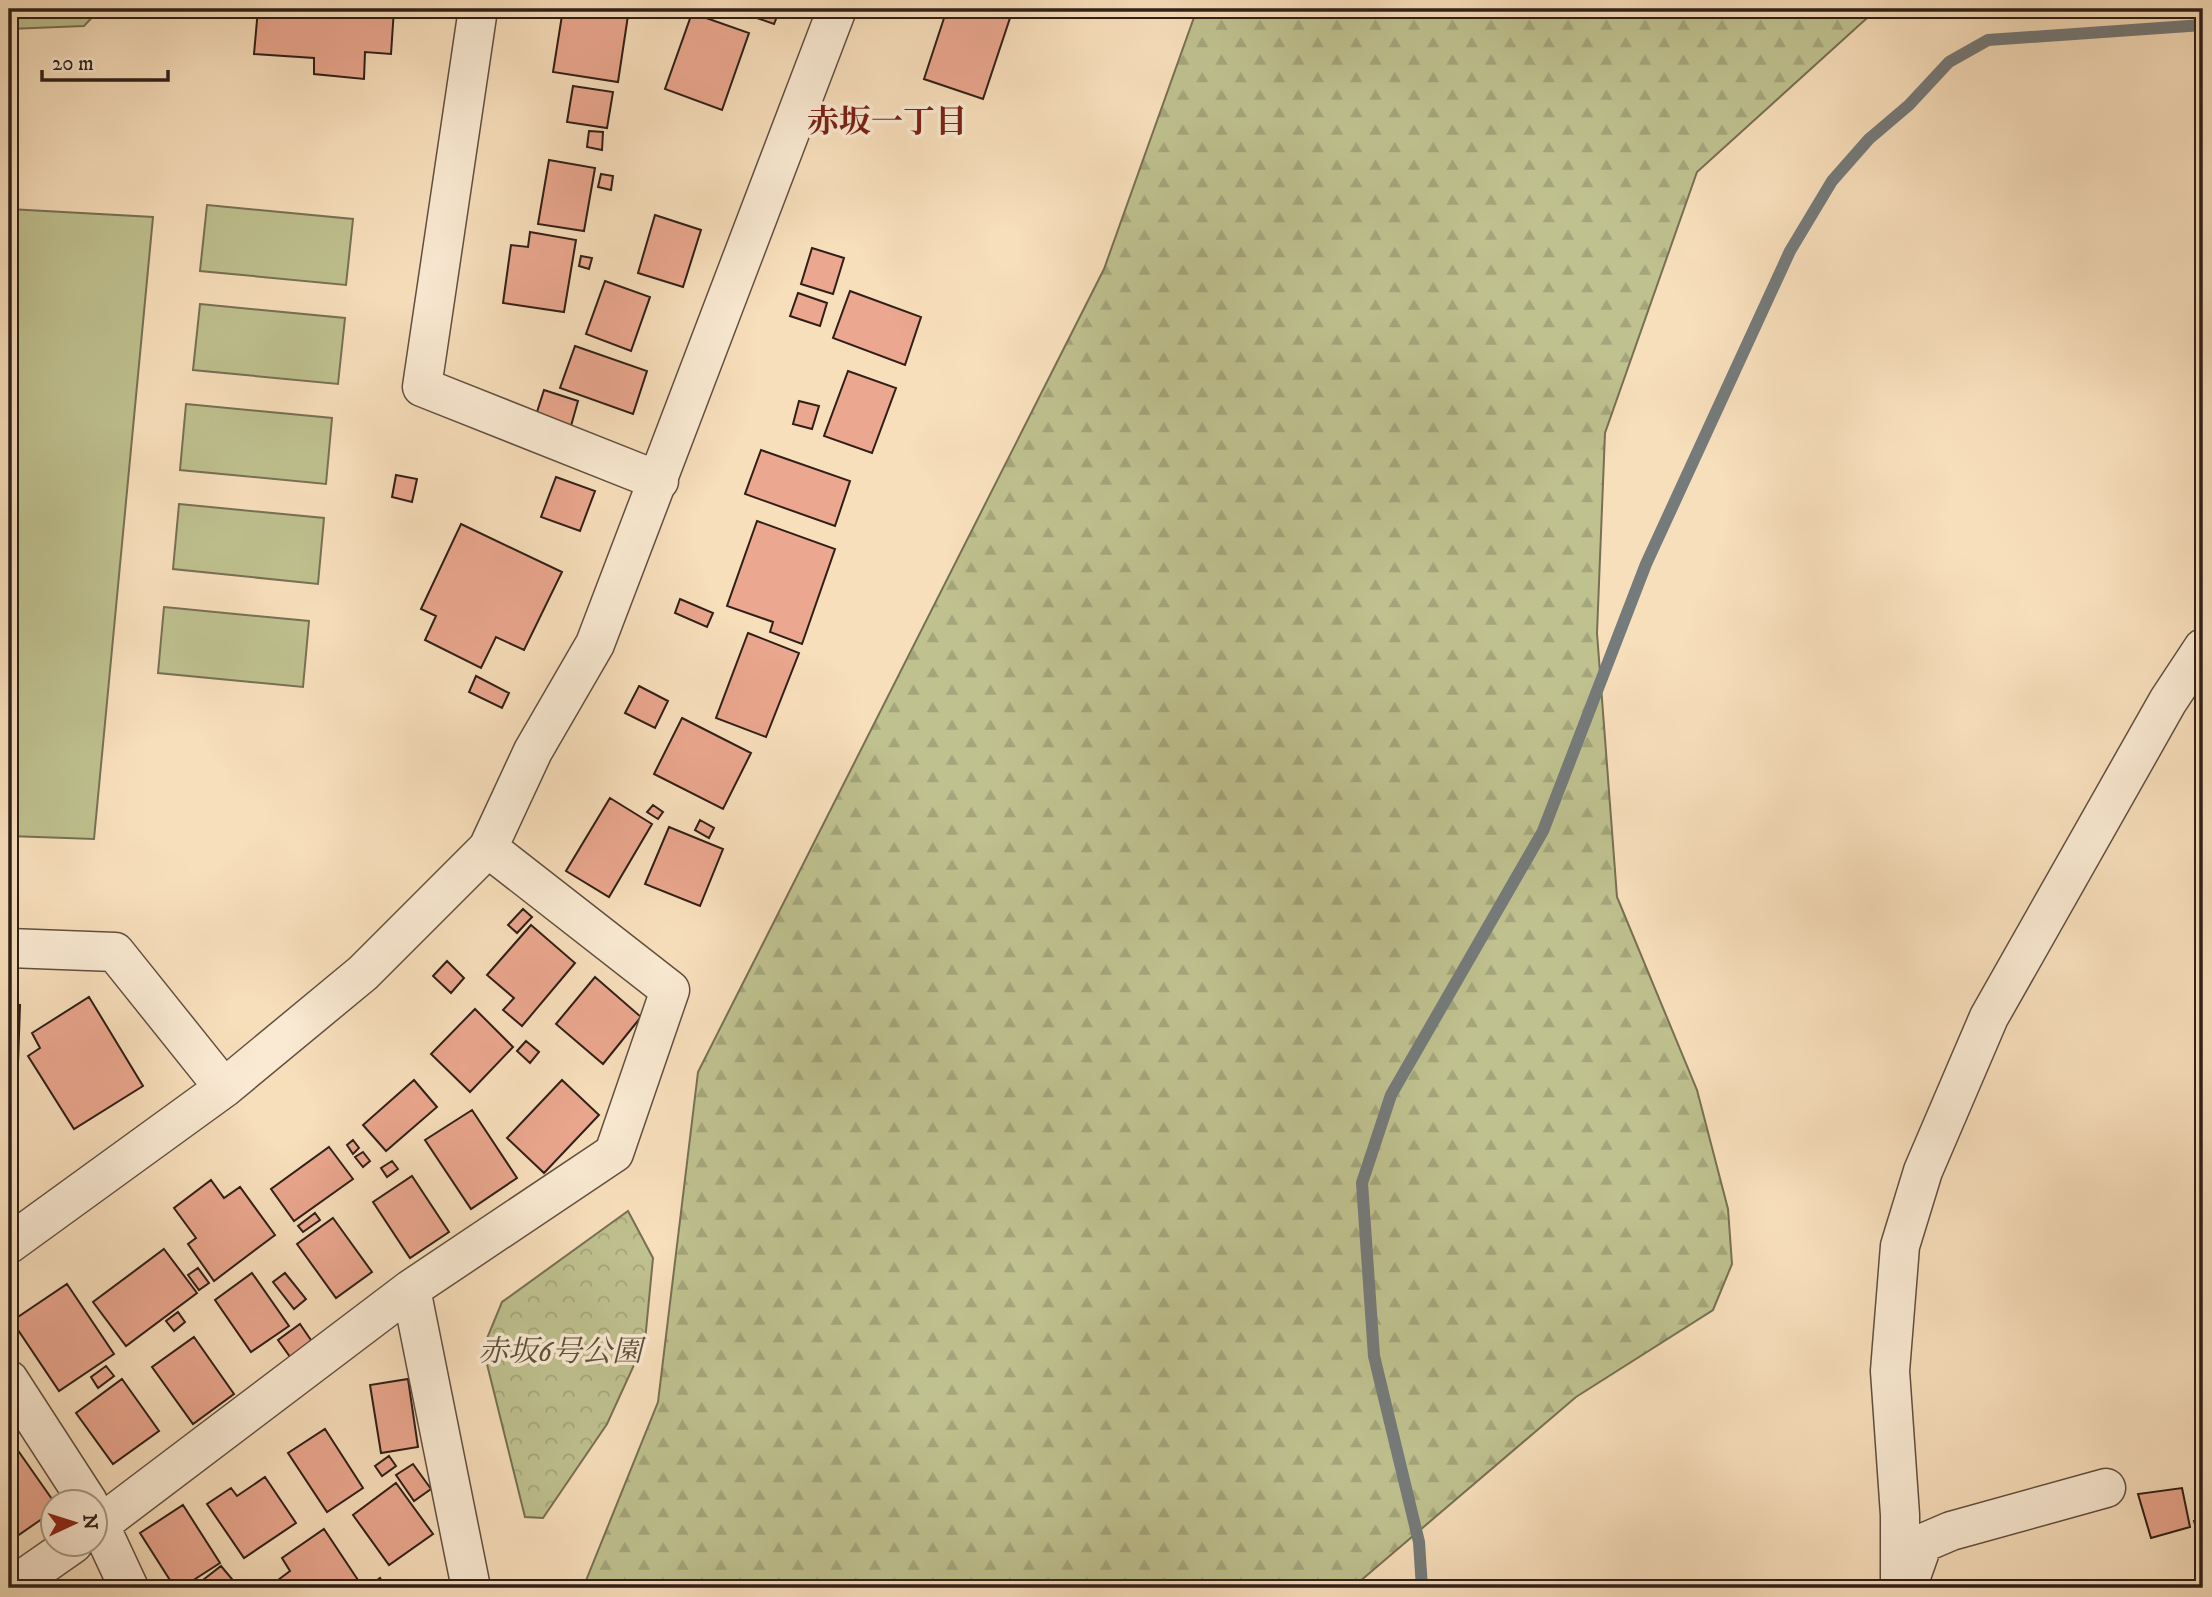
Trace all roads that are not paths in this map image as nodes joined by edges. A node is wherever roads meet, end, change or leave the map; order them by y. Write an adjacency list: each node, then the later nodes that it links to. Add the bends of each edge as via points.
1 (478, 9): 3 (street, via 422,387)
2 (837, 9): 3 (street)
3 (659, 481): 5 (street, via 595,644 533,751)
4 (2203, 648): 19 (street, via 2168,701 1989,1017 1923,1171 1900,1246 1890,1371 1900,1515)
5 (488, 848): 7 (street, via 363,973); 9 (street, via 670,990 614,1153)
6 (9, 948): 7 (street, via 115,952)
7 (224, 1088): 8 (street)
8 (9, 1244)
9 (411, 1289): 13 (street); 16 (street)
10 (9, 1380): 11 (street)
11 (70, 1488)
12 (2106, 1488): 20 (street, via 1923,1543)
13 (108, 1510)
14 (108, 1553): 18 (street)
15 (47, 1558): 17 (street)
16 (463, 1584)
17 (10, 1588)
18 (129, 1588)
19 (1899, 1588)
20 (1907, 1588)

